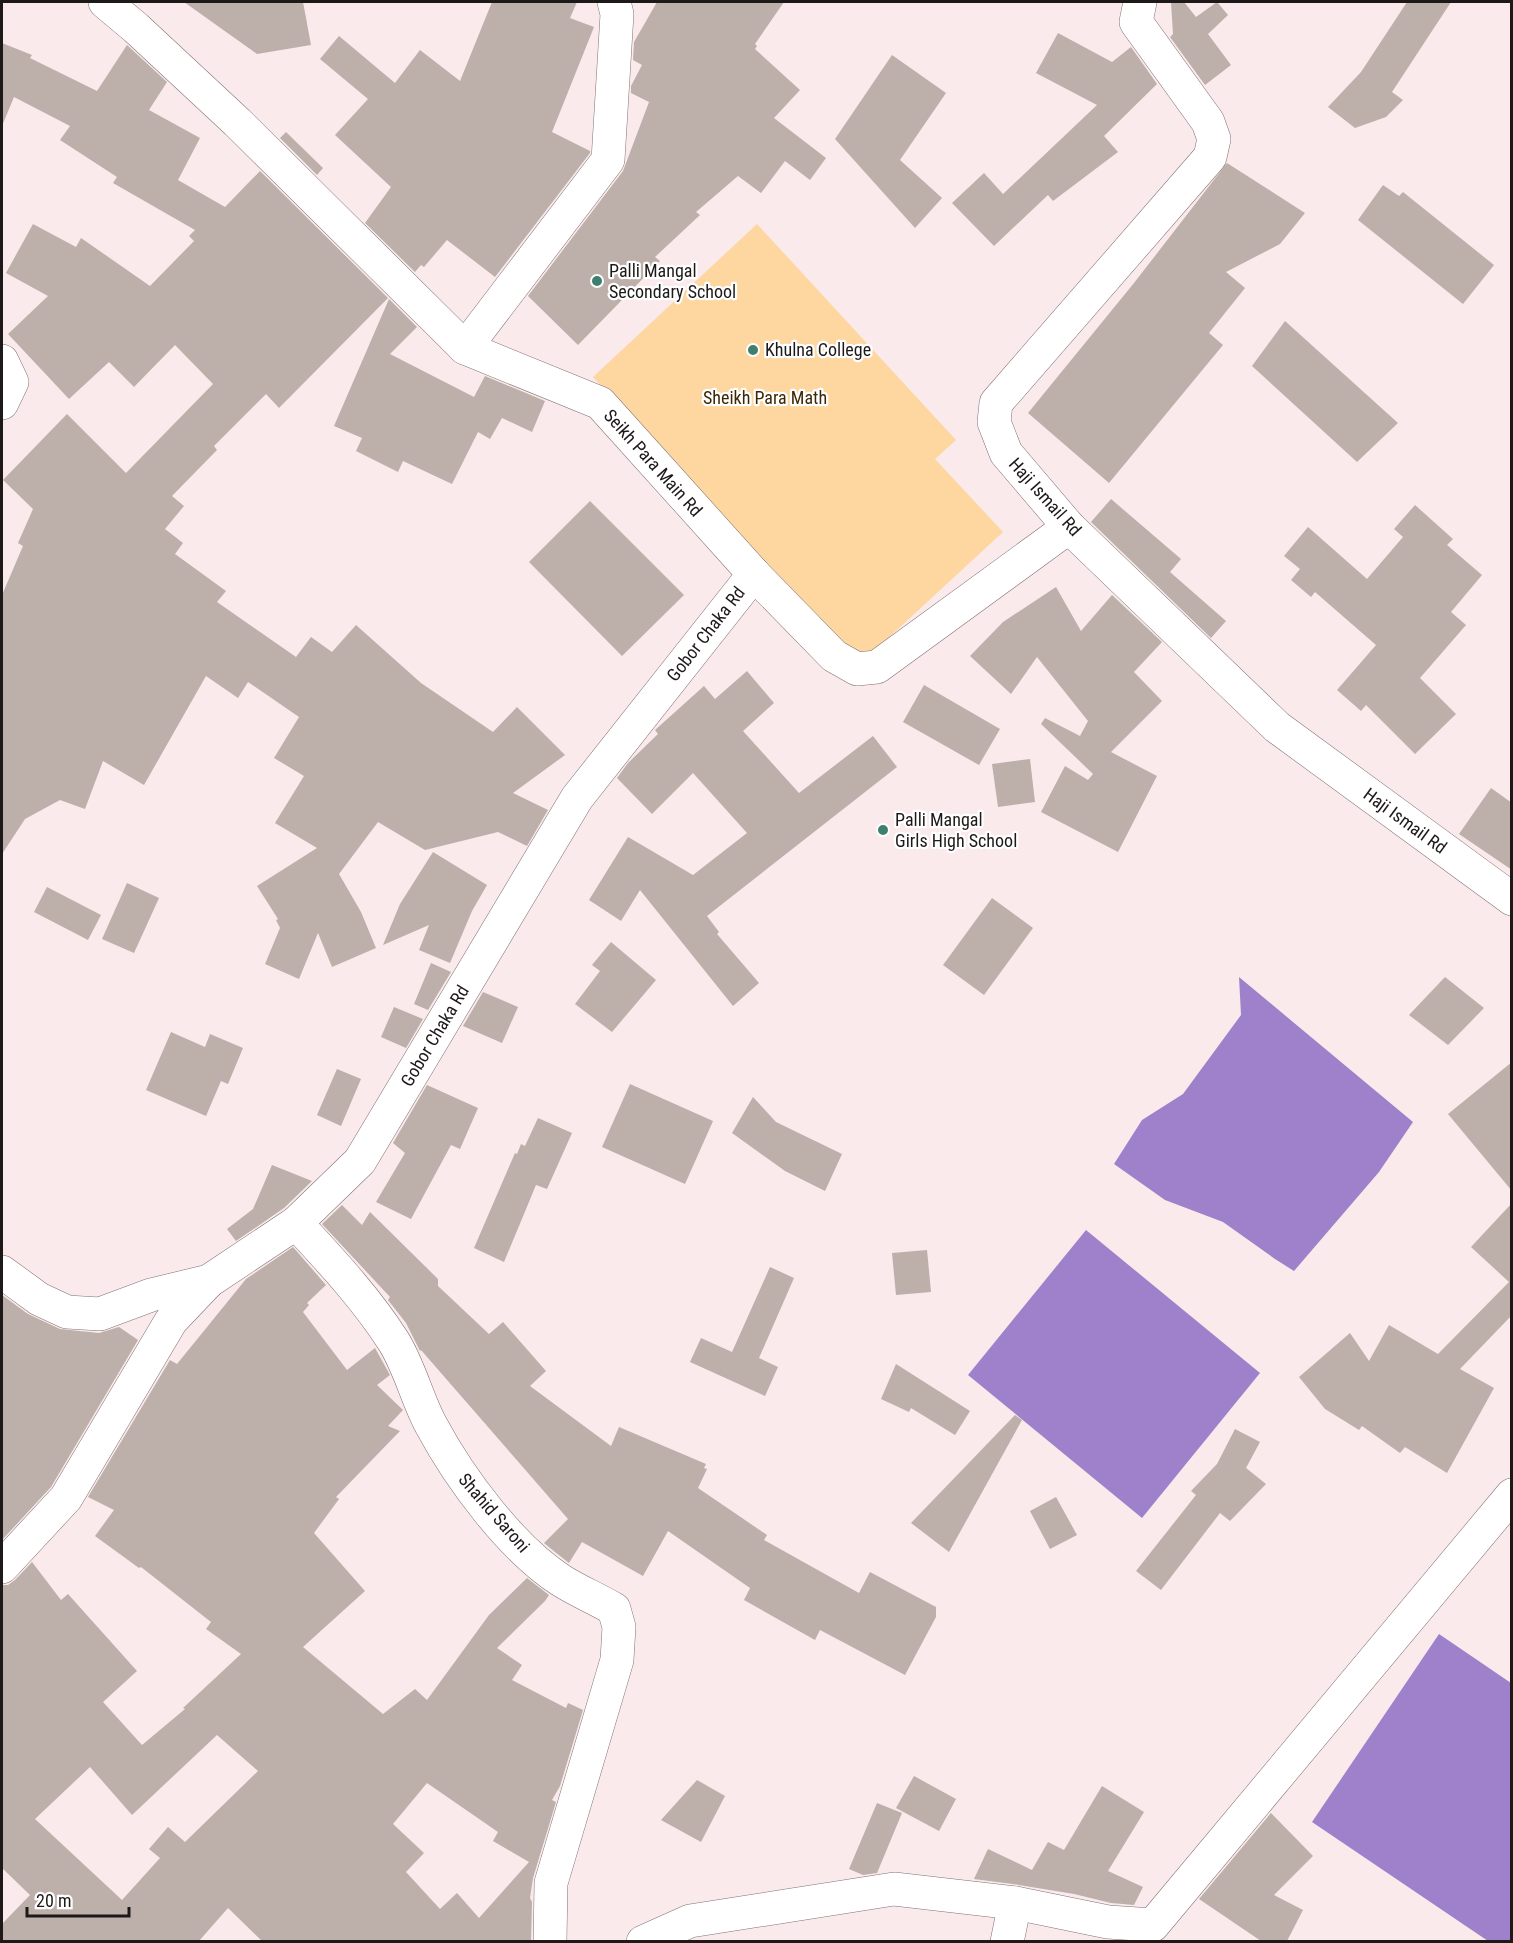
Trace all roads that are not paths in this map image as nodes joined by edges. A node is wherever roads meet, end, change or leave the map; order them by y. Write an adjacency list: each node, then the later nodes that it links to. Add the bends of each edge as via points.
1 (105, 2): 4 (street, via 237,122)
2 (614, 2): 4 (street, via 617,14 608,160)
3 (1140, 2): 7 (street, Haji Ismail Rd, via 1136,22 1208,122 1214,139 1210,157 996,403 994,422 1006,453)
4 (465, 348): 8 (street, Seikh Para Main Rd, via 600,403)
5 (2, 362): 6 (street, via 12,382)
6 (2, 403)
7 (1069, 527): 8 (street, Seikh Para Main Rd, via 877,667 857,669 834,656); 9 (street, Haji Ismail Rd, via 1277,727)
8 (754, 574): 10 (street, Gobor Chaka Rd, via 577,798 360,1161)
9 (1512, 899)
10 (296, 1223): 12 (street, Gobor Chaka Rd); 16 (street, Shahid Saroni, via 361,1294 382,1324 456,1468 516,1543 561,1580 614,1609 619,1627 617,1660 551,1883)
11 (2, 1272): 12 (street, Gobor Chaka Rd, via 39,1299 67,1312 100,1314 152,1295)
12 (209, 1281): 14 (street, via 171,1321 66,1498)
13 (1512, 1495): 15 (street, via 1154,1924 1108,1922)
14 (2, 1567)
15 (1015, 1904): 17 (street, via 894,1889 690,1921); 18 (street)
16 (550, 1941)
17 (643, 1941)
18 (1007, 1941)

